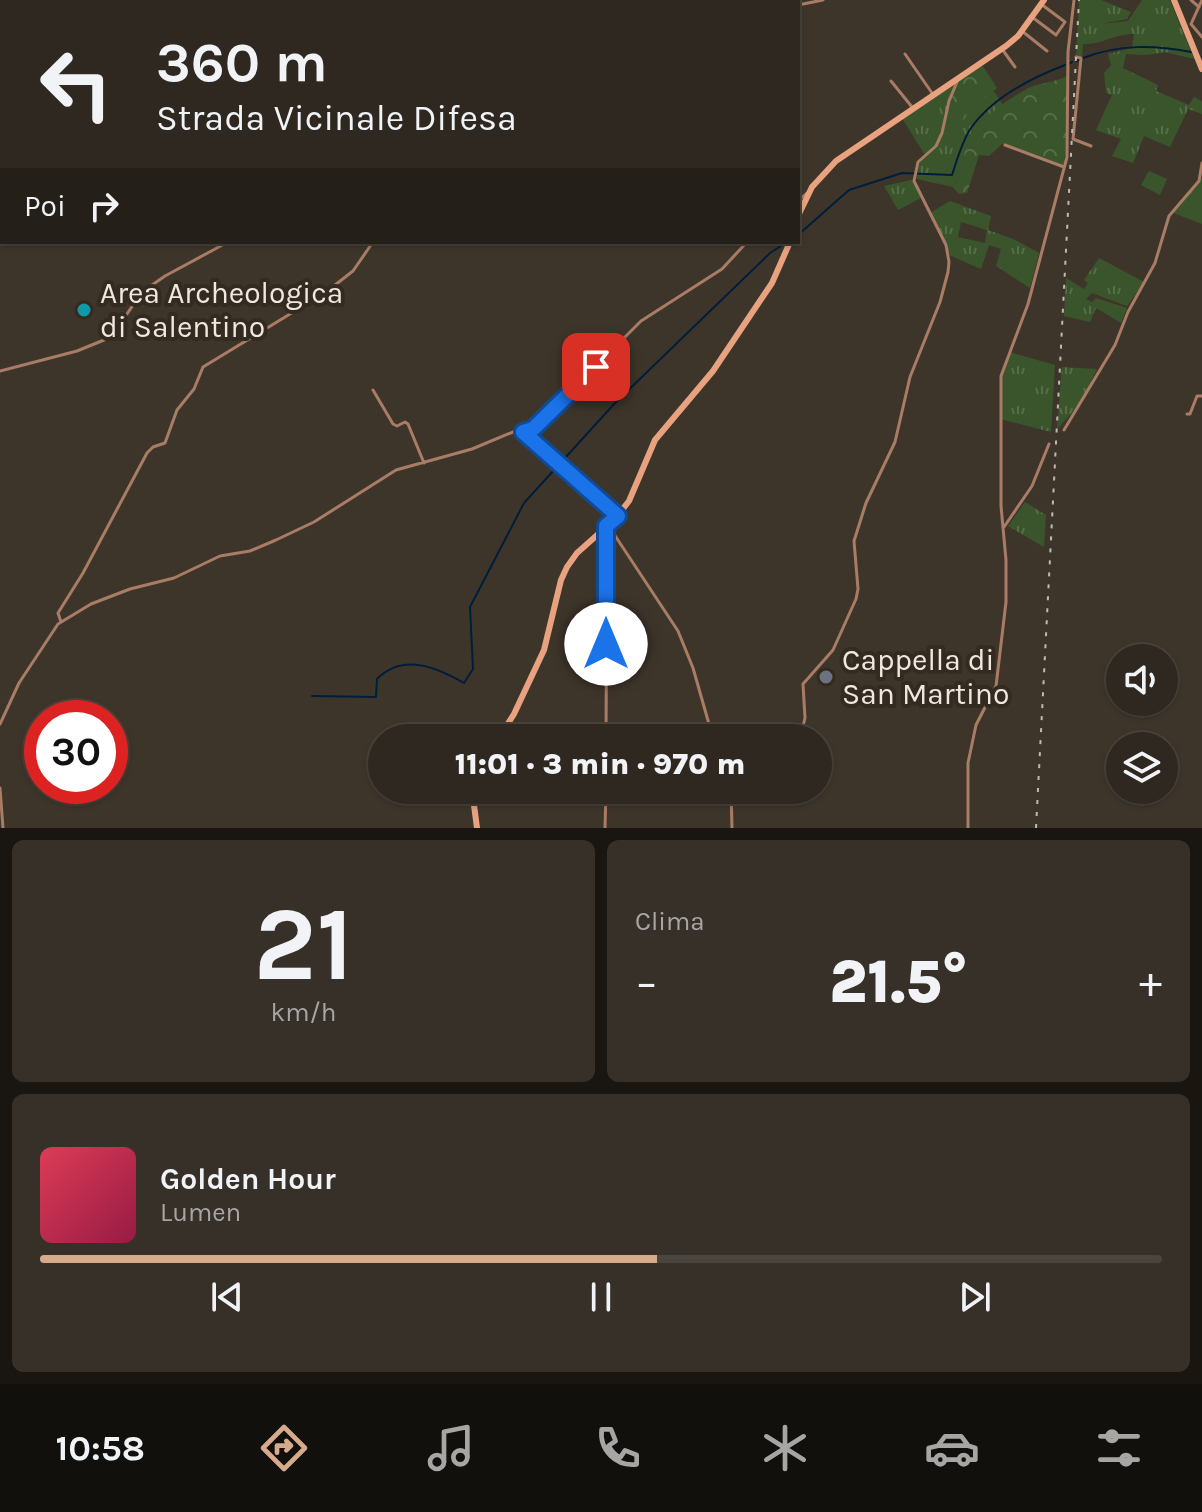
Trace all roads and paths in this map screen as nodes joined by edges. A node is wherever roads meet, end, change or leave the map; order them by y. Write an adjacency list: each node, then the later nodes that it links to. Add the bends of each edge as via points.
1 (823, 0): 7 (street)
2 (1074, 0): 17 (street)
3 (1174, 0): 19 (main road)
4 (1191, 0): 8 (street)
5 (1202, 1): 8 (street)
6 (1043, 2): 9 (main road); 9 (street, via 1065,22 1056,35)
7 (800, 5)
8 (1199, 7): 12 (street, via 1191,24)
9 (1032, 17): 11 (main road)
10 (1202, 25): 12 (street)
11 (1022, 31): 14 (main road); 15 (street)
12 (1196, 32): 13 (street)
13 (1202, 37)
14 (1002, 49): 18 (street); 21 (main road)
15 (1047, 51)
16 (905, 54): 22 (street)
17 (1072, 56): 26 (street, via 1081,58 1073,139); 29 (street)
18 (1015, 67)
19 (1202, 69)
20 (891, 81): 23 (street)
21 (956, 81): 22 (main road); 53 (street, via 942,133 918,162 914,181 946,245 948,272 910,377 895,442 854,541 856,599 833,650 802,686)
22 (934, 96): 23 (main road)
23 (915, 110): 30 (main road, via 841,156)
24 (1015, 142): 27 (street)
25 (1005, 145): 27 (street)
26 (1091, 146)
27 (1017, 149): 29 (street)
28 (1202, 163): 41 (street, via 1199,181 1169,216 1155,263 1115,345)
29 (1064, 167): 47 (street, via 1028,304 1001,376)
30 (808, 192): 31 (street); 32 (main road)
31 (800, 199)
32 (800, 211)
33 (224, 244): 37 (street, via 142,292 104,340)
34 (372, 244): 48 (street, via 353,271 326,292 203,367 177,410 165,443 147,453 58,613)
35 (745, 244): 42 (street, via 722,269 641,321 533,429)
36 (789, 244): 45 (main road, via 772,283 713,371 655,440)
37 (0, 371)
38 (373, 390): 44 (street, via 393,424 407,422)
39 (1202, 396): 40 (street)
40 (1187, 414)
41 (1064, 430)
42 (523, 432): 44 (street); 45 (street)
43 (1049, 444): 47 (street, via 1032,486)
44 (424, 463): 48 (street, via 391,472 314,522 269,543 106,598)
45 (618, 516): 46 (main road)
46 (607, 526): 50 (main road, via 565,571 544,650); 51 (street); 52 (street, via 678,631)
47 (1004, 527): 62 (street, via 1006,602 996,686 976,725 968,763)
48 (61, 622): 49 (street, via 19,683)
49 (0, 724)
50 (508, 724)
51 (606, 724)
52 (709, 724)
53 (804, 724)
54 (0, 788): 58 (street)
55 (474, 804): 59 (main road)
56 (606, 804): 60 (street)
57 (731, 804): 61 (street)
58 (3, 828)
59 (477, 828)
60 (605, 828)
61 (732, 828)
62 (968, 828)

